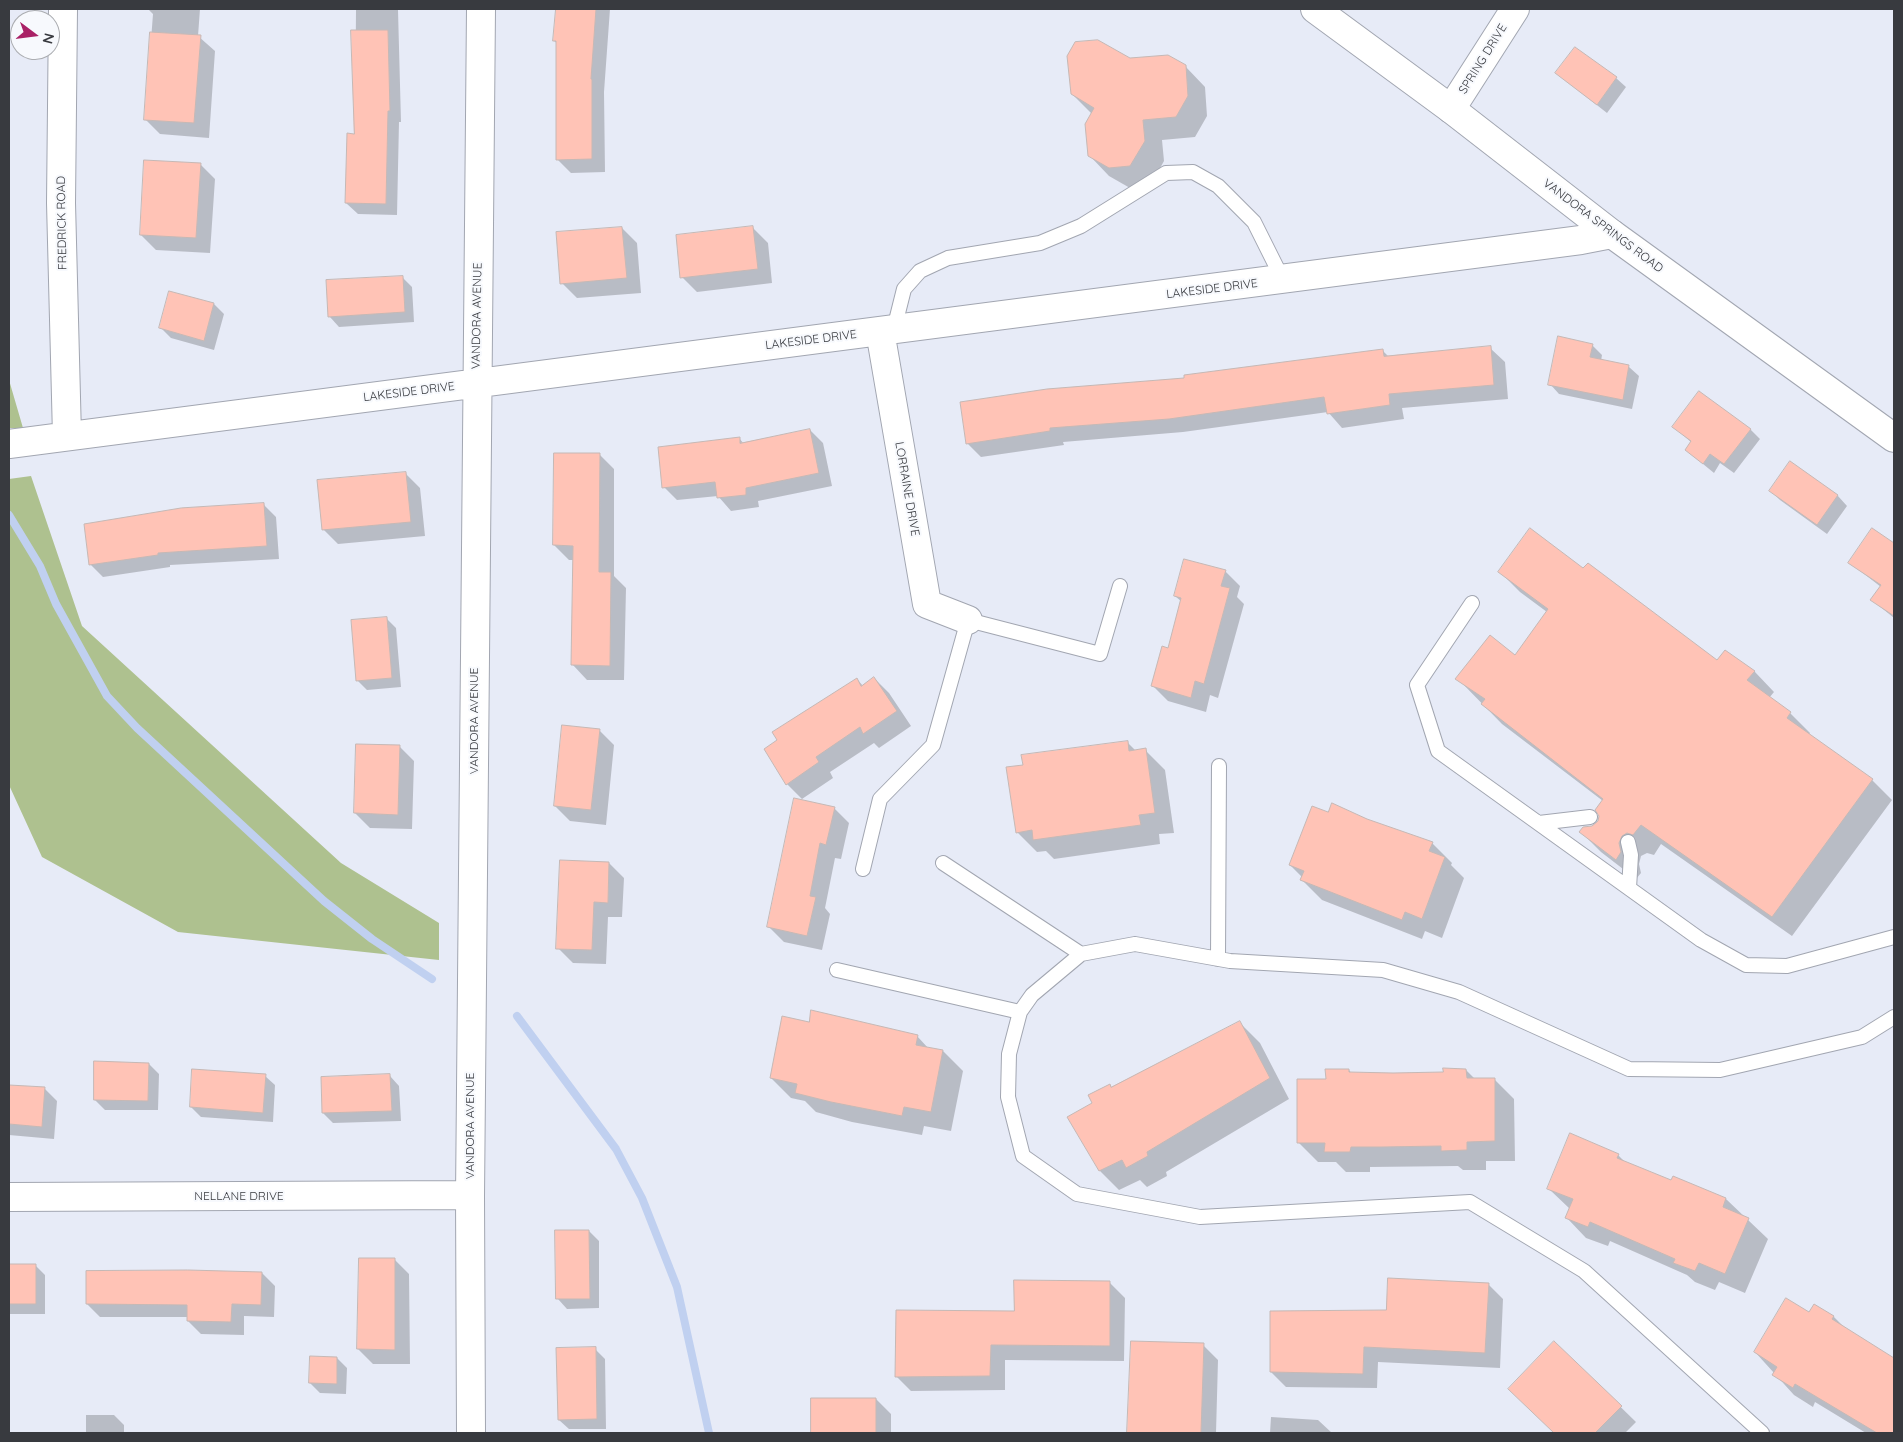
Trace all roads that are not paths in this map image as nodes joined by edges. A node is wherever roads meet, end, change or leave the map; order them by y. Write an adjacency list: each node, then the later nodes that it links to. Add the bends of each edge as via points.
1 (63, 9): 10 (street, FREDRICK ROAD, via 61,203)
2 (481, 9): 9 (street, VANDORA AVENUE)
3 (1316, 9): 5 (street, VANDORA SPRINGS ROAD)
4 (1515, 9): 5 (street, SPRING DRIVE)
5 (1451, 109): 6 (street, VANDORA SPRINGS ROAD)
6 (1612, 234): 7 (street, LAKESIDE DRIVE); 11 (street, VANDORA SPRINGS ROAD)
7 (1283, 280): 8 (street, LAKESIDE DRIVE); 8 (lane, via 1254,222 1218,186 1193,172 1166,173 1081,226 1040,242 948,258 920,271 904,289)
8 (887, 330): 9 (street, LAKESIDE DRIVE); 15 (street, LORRAINE DRIVE, via 927,604)
9 (477, 384): 10 (street, LAKESIDE DRIVE); 29 (street, VANDORA AVENUE)
10 (67, 436): 12 (street, LAKESIDE DRIVE)
11 (1894, 438)
12 (9, 444)
13 (1120, 586): 15 (lane, via 1100,654)
14 (1472, 603): 18 (lane, via 1417,685 1438,751)
15 (968, 620): 21 (lane, via 933,745 880,799)
16 (1219, 766): 25 (lane)
17 (1590, 817): 18 (lane)
18 (1538, 823): 22 (lane)
19 (1628, 842): 22 (lane, via 1631,855)
20 (943, 863): 24 (lane)
21 (862, 868)
22 (1629, 888): 23 (lane, via 1702,940 1746,965 1787,966)
23 (1894, 937)
24 (1081, 954): 25 (lane, via 1135,944); 27 (lane, via 1032,995)
25 (1218, 959): 28 (lane, via 1383,970 1459,992 1629,1069 1720,1070 1862,1037)
26 (837, 970): 27 (lane)
27 (1020, 1012): 32 (lane, via 1009,1054 1008,1097 1023,1156 1077,1194 1200,1218 1470,1202 1584,1271)
28 (1894, 1017)
29 (470, 1195): 30 (street, NELLANE DRIVE); 31 (street, VANDORA AVENUE)
30 (9, 1198)
31 (471, 1433)
32 (1762, 1433)

